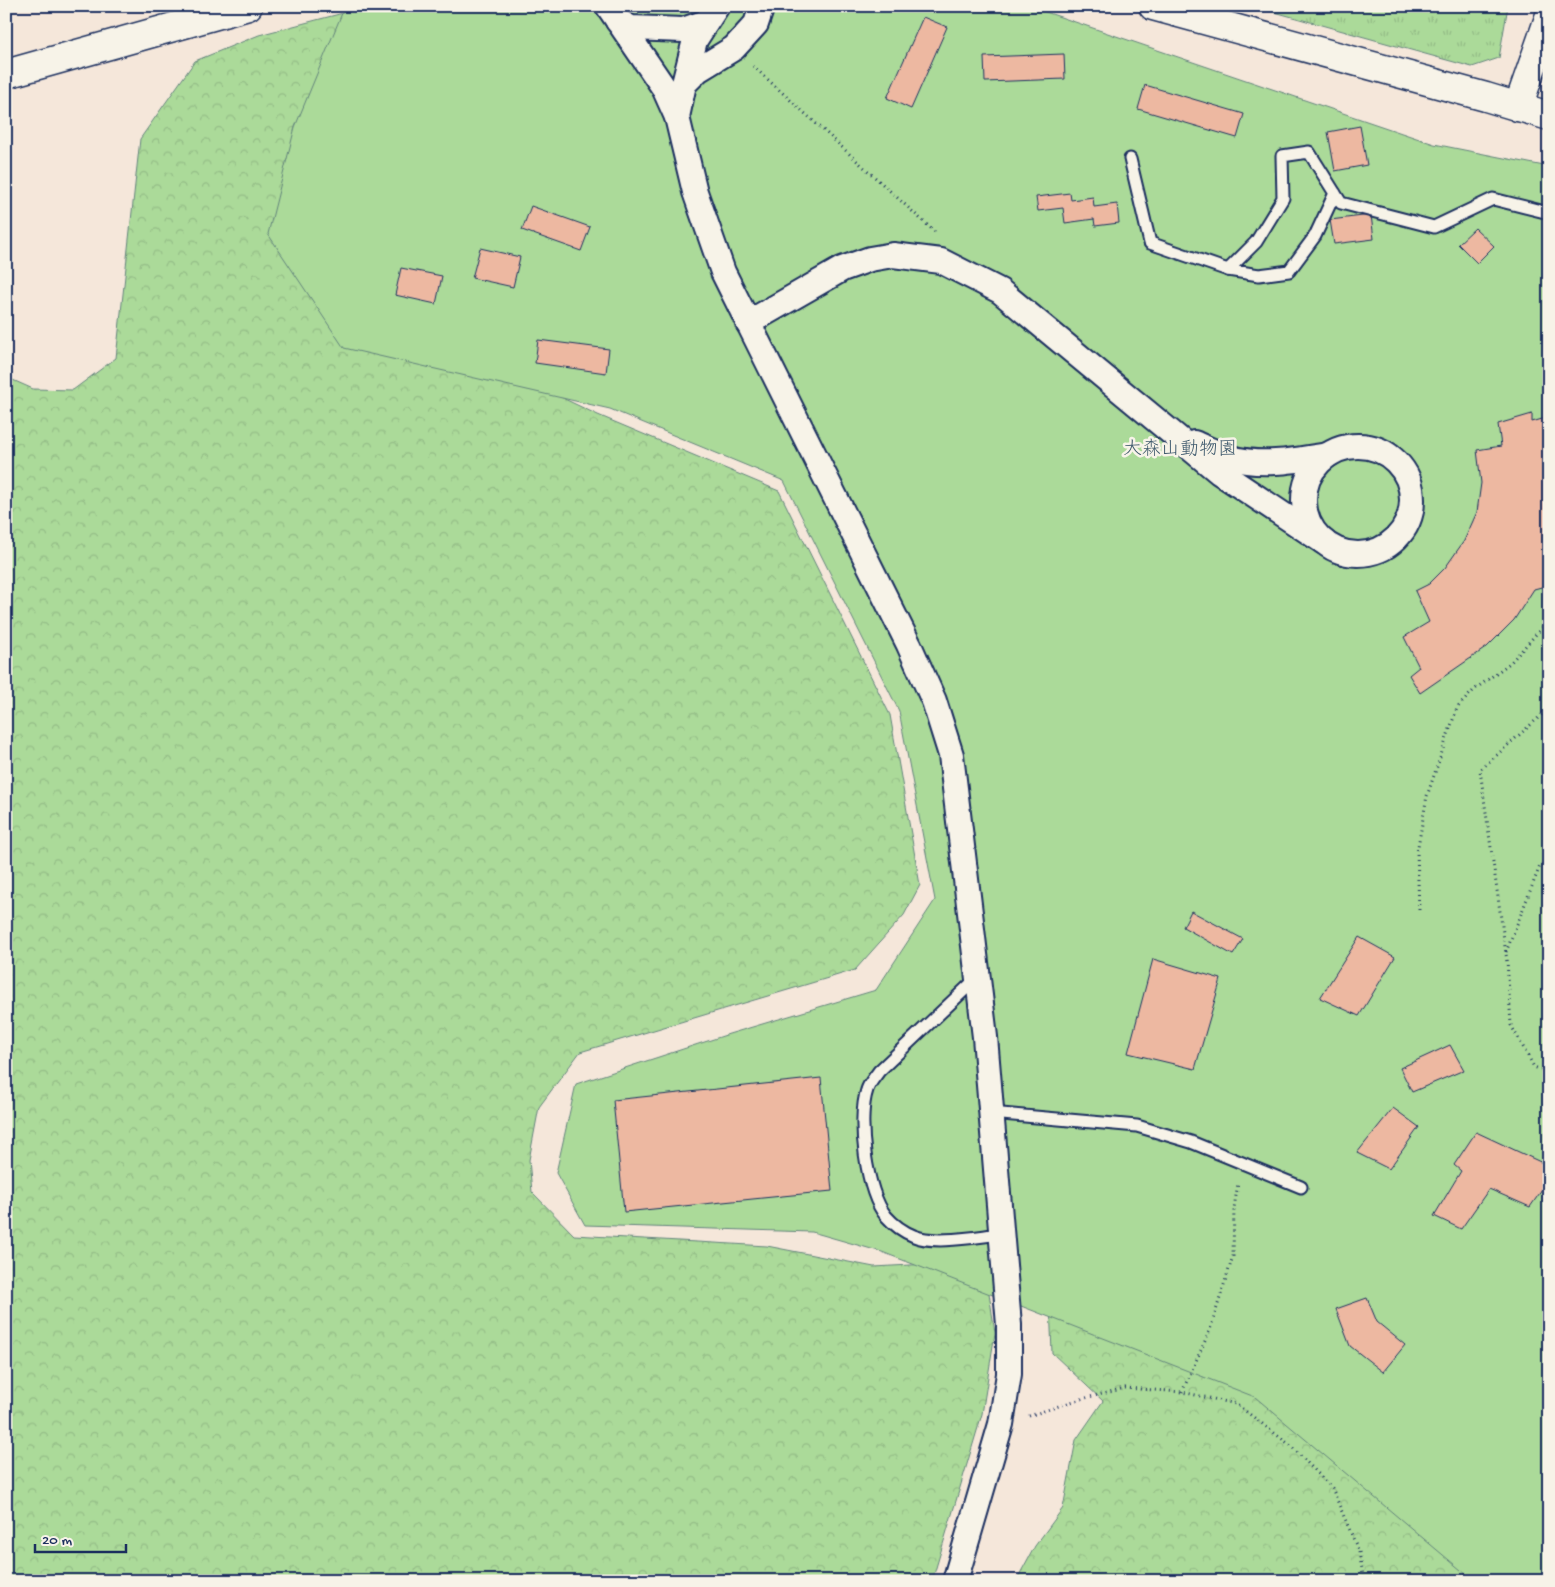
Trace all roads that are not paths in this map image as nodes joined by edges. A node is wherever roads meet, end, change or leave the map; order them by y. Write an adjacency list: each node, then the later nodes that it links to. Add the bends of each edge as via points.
1 (248, 6): 7 (street)
2 (762, 6): 8 (street, via 756,24 734,48 698,70)
3 (1153, 6): 9 (street)
4 (613, 13): 5 (street, via 631,28 683,30); 11 (street, via 664,88)
5 (712, 14): 8 (street, via 695,40)
6 (1549, 18): 9 (street)
7 (6, 74)
8 (684, 84): 11 (street)
9 (1518, 107): 10 (street)
10 (1549, 116)
11 (677, 117): 16 (street, via 708,232)
12 (1130, 159): 15 (lane, via 1150,243)
13 (1334, 193): 14 (lane, via 1341,203 1434,227 1494,199); 15 (lane, via 1314,236 1289,271 1258,275); 15 (lane, via 1309,152 1282,156 1283,198 1256,242)
14 (1549, 213)
15 (1228, 270)
16 (748, 323): 17 (street, via 842,269 870,259 893,255 941,261 1000,291); 20 (street, via 908,645 942,722 958,802)
17 (1179, 437): 18 (street, via 1232,458 1256,462 1281,463); 19 (street, via 1219,472)
18 (1328, 455): 19 (street, via 1308,478 1304,495 1305,512 1312,529); 19 (street, via 1348,446 1367,446 1384,452 1399,463 1409,479 1413,497 1411,515 1403,532 1390,545 1356,555 1339,551)
19 (1324, 542)
20 (978, 978): 21 (street); 23 (lane, via 879,1071 867,1089 863,1112 866,1155 874,1193 885,1215 908,1233 915,1237 947,1240)
21 (991, 1113): 22 (lane, via 1137,1126 1191,1142); 23 (street)
22 (1301, 1187)
23 (1002, 1234): 24 (street, via 1009,1374 1001,1424)
24 (955, 1581)

